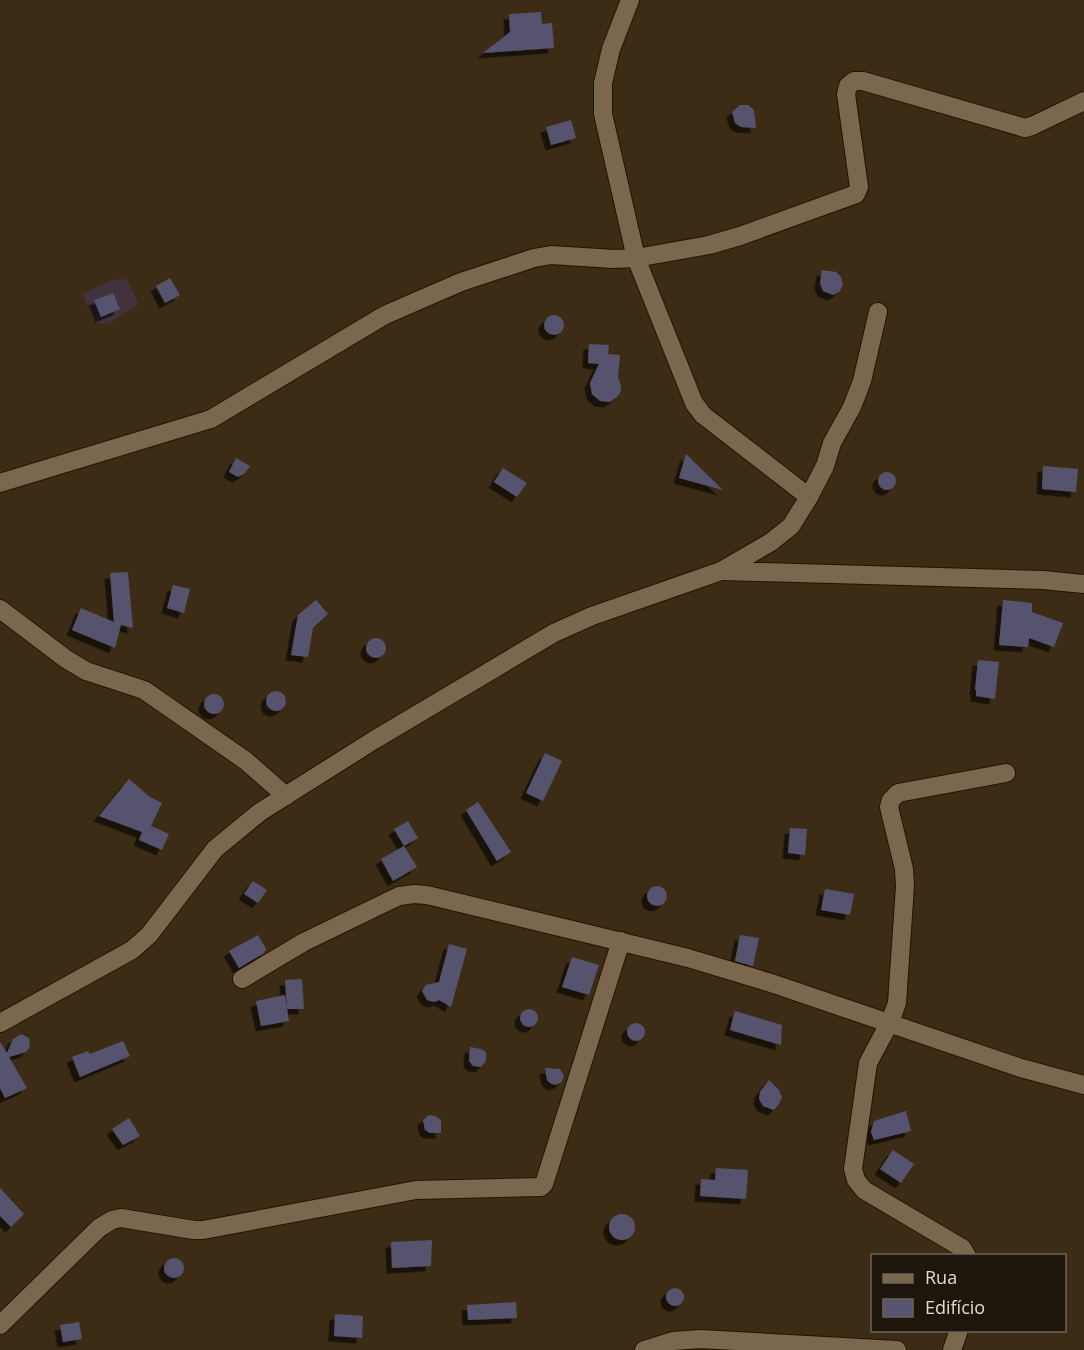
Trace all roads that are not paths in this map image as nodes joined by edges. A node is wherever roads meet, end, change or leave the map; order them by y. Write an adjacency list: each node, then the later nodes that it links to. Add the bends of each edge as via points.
1 (630, 0): 3 (street, via 611,49 603,83 603,114)
2 (1084, 101): 3 (street, via 1025,128 854,81 846,94 859,188 856,194 740,236)
3 (636, 258): 5 (street, via 551,255 461,282 385,315 211,419); 6 (street, via 694,404)
4 (878, 312): 6 (street, via 862,381)
5 (0, 483)
6 (809, 497): 7 (street, via 791,526)
7 (721, 571): 8 (street); 11 (street, via 554,633)
8 (1084, 584)
9 (0, 609): 11 (street, via 86,671 144,690 246,761)
10 (1006, 773): 14 (street, via 898,793 891,800 889,807 905,886 897,1003)
11 (286, 796): 15 (street, via 215,849 149,935 132,950)
12 (621, 941): 13 (street, via 414,894 399,896 304,942); 14 (street, via 688,958); 18 (street, via 541,1187 416,1190 203,1230 112,1220 99,1228)
13 (242, 980)
14 (890, 1022): 16 (street, via 1021,1068); 17 (street, via 868,1062 853,1169 856,1180 864,1190 962,1248)
15 (0, 1023)
16 (1084, 1085)
17 (966, 1254)
18 (0, 1325)
19 (958, 1332): 22 (street)
20 (644, 1350): 21 (street, via 673,1341 700,1340)
21 (897, 1350)
22 (952, 1350)

